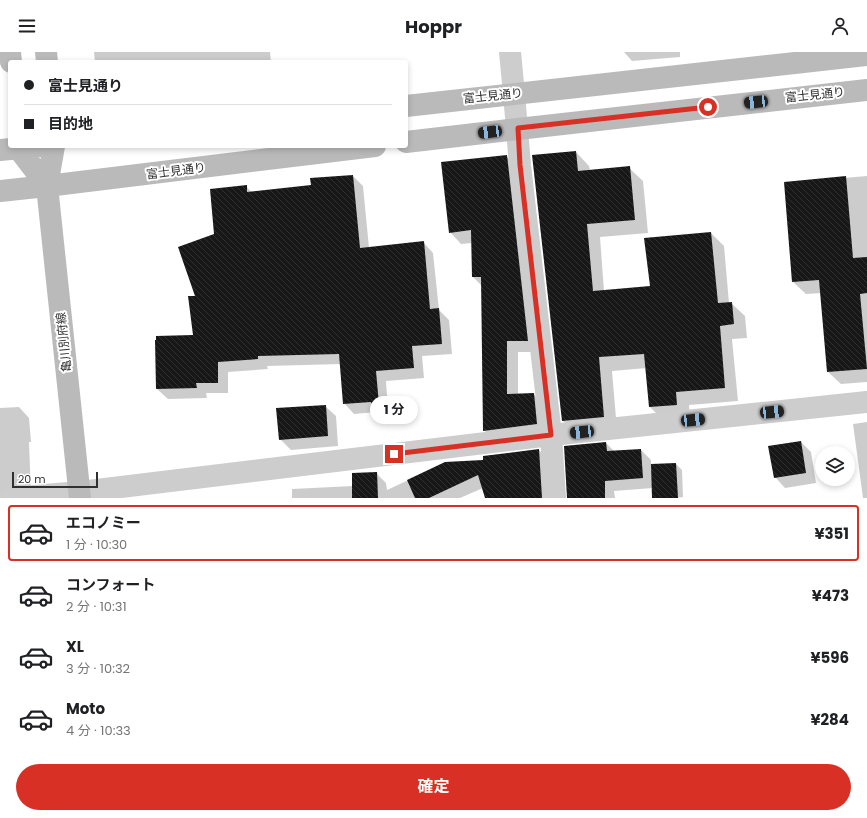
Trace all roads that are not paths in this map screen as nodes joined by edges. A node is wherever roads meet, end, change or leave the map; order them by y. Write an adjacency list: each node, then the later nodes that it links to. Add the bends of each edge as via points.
1 (510, 52): 4 (street)
2 (867, 54): 4 (street, 富士見通り)
3 (867, 90): 6 (street, 富士見通り)
4 (514, 94): 5 (street, 富士見通り); 6 (street)
5 (408, 106)
6 (518, 128): 7 (street, 富士見通り); 14 (street)
7 (408, 142)
8 (12, 148): 11 (street)
9 (54, 148): 11 (street, 亀川別府線)
10 (359, 148): 11 (street, 富士見通り)
11 (47, 186): 12 (street, 富士見通り); 15 (street, 亀川別府線)
12 (0, 191)
13 (867, 402): 14 (street)
14 (551, 435): 15 (street); 17 (street)
15 (80, 495): 16 (street)
16 (10, 498)
17 (555, 498)

